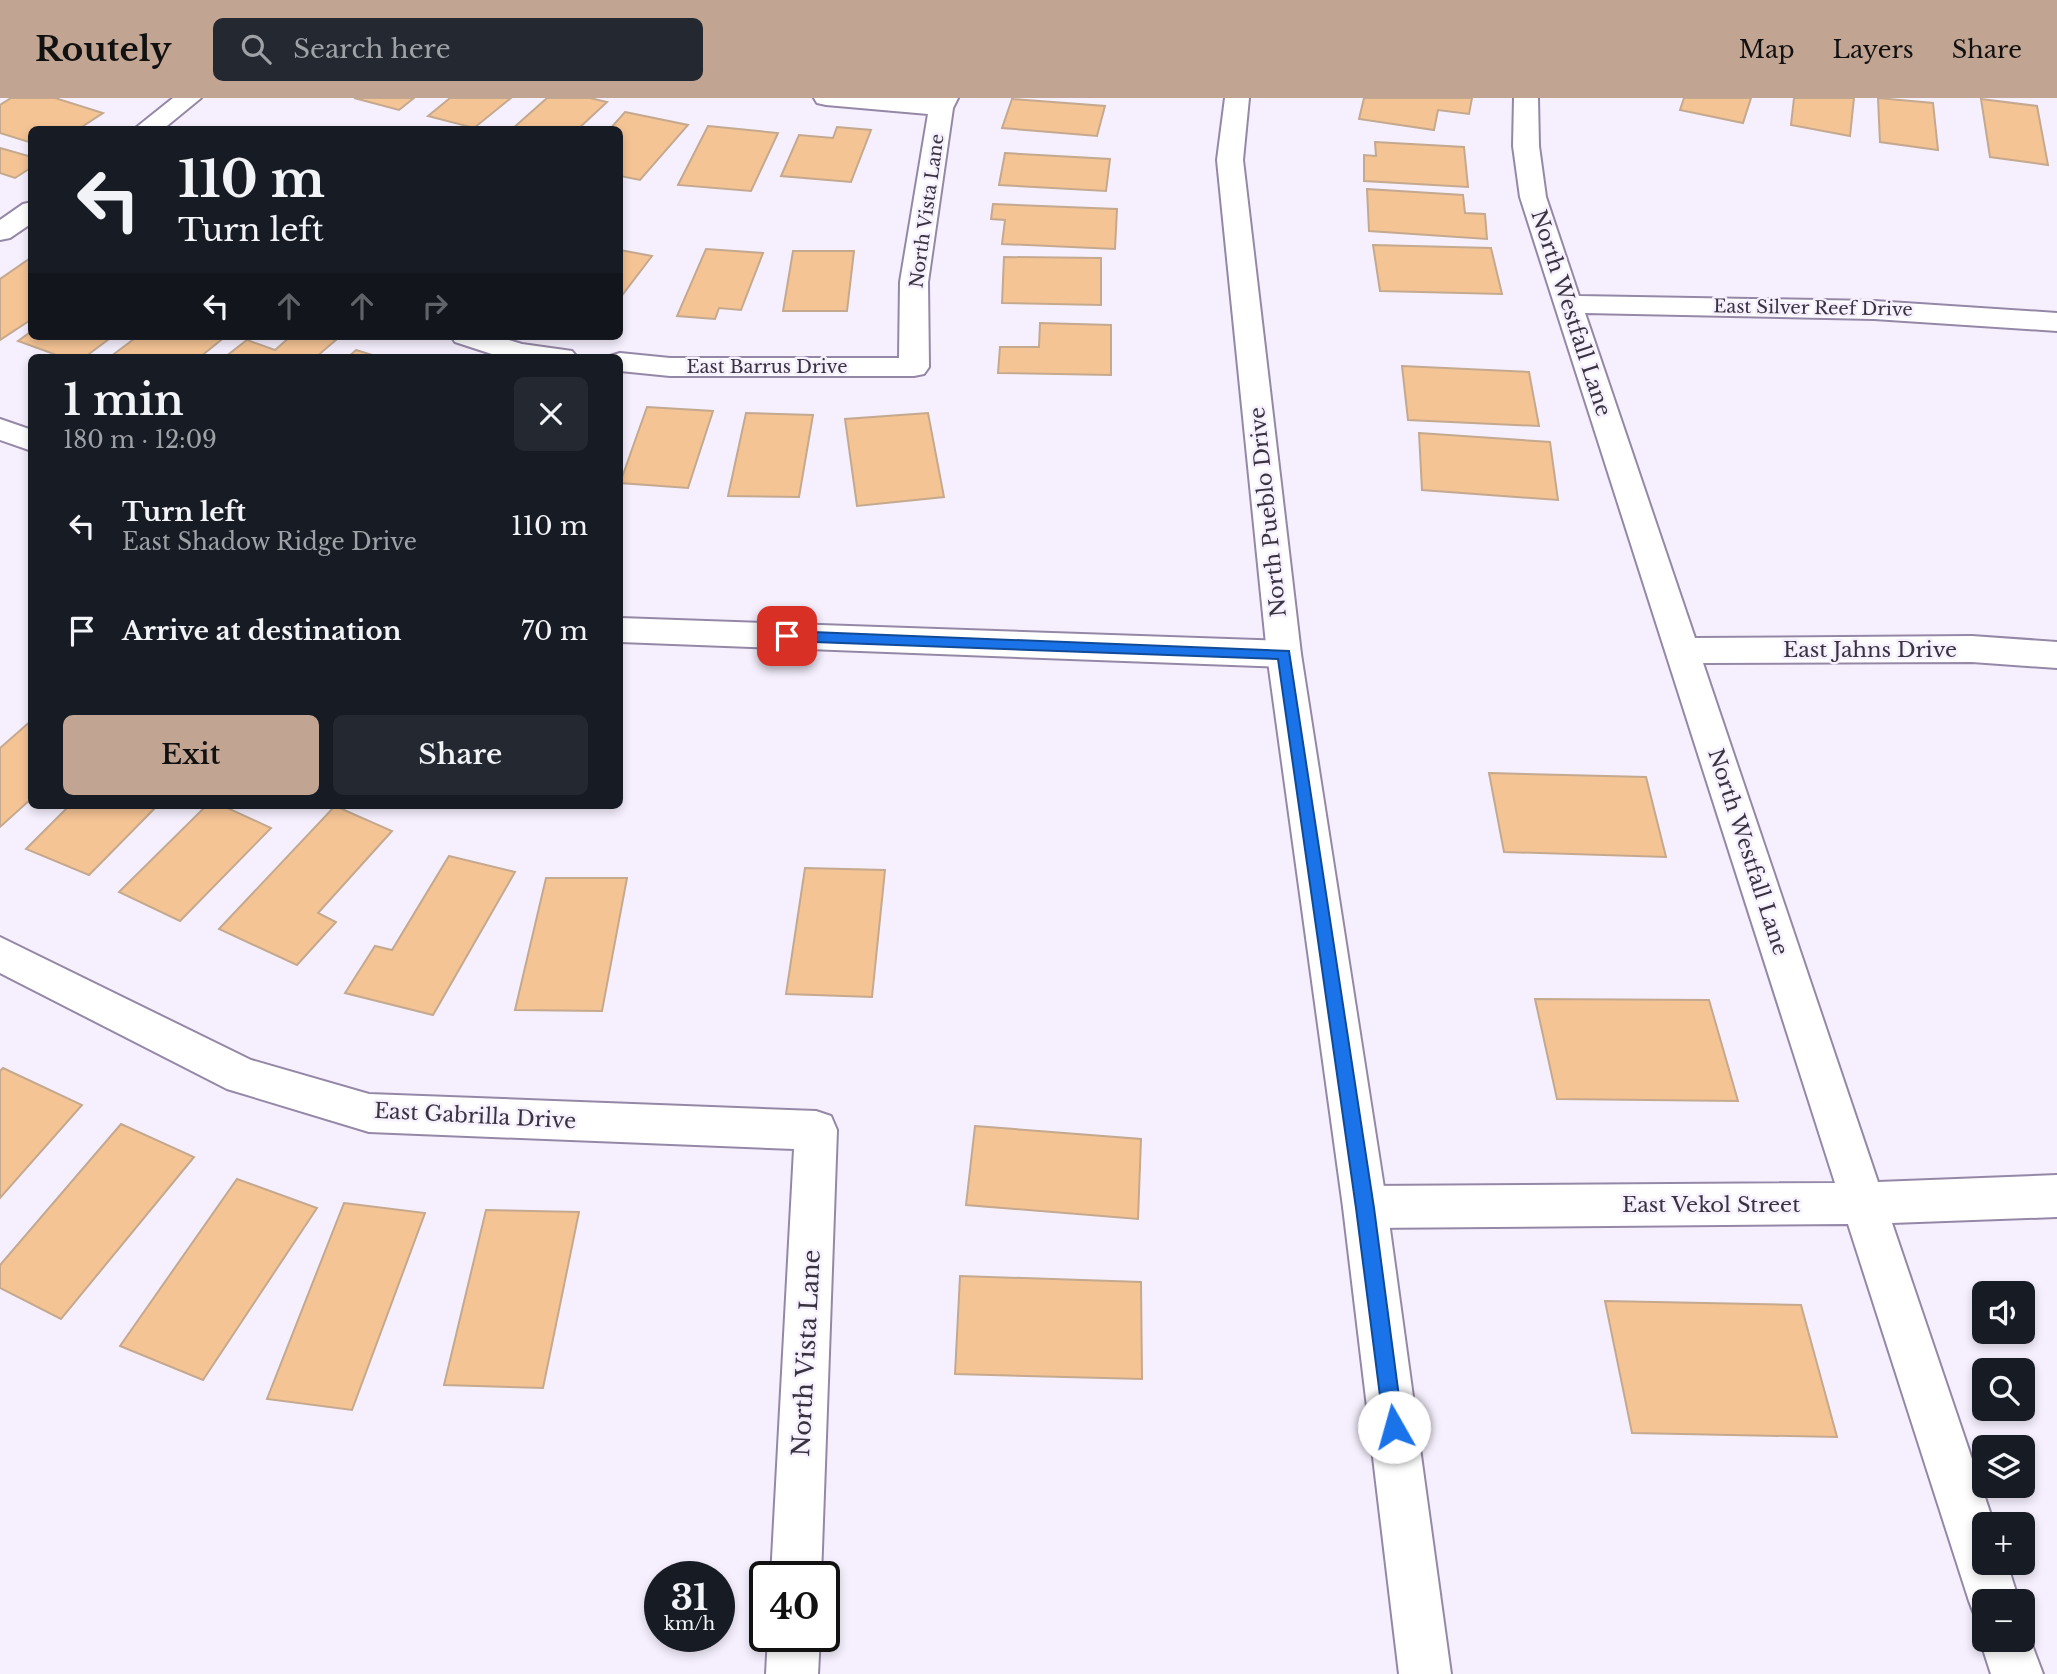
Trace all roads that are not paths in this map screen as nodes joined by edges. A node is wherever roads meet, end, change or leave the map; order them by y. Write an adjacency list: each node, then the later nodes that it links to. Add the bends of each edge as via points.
1 (189, 98): 6 (street)
2 (826, 98): 5 (street)
3 (1237, 98): 19 (street, North Pueblo Drive, via 1230,160)
4 (1526, 98): 9 (street, North Westfall Lane, via 1533,197)
5 (944, 103): 14 (street, North Vista Lane, via 914,282)
6 (150, 126)
7 (28, 213): 8 (street)
8 (0, 232)
9 (1568, 304): 10 (street, East Silver Reef Drive, via 1937,311); 18 (street, North Westfall Lane)
10 (2057, 322)
11 (478, 340): 12 (street)
12 (530, 354)
13 (623, 362): 14 (street, East Barrus Drive, via 670,367)
14 (914, 367)
15 (0, 429): 16 (street)
16 (28, 440)
17 (623, 630): 19 (street)
18 (1682, 651): 20 (street, East Jahns Drive, via 1972,649); 24 (street, North Westfall Lane)
19 (1284, 654): 25 (street, North Pueblo Drive)
20 (2057, 655)
21 (0, 954): 22 (street, East Gabrilla Drive, via 242,1076 369,1112)
22 (816, 1130): 26 (street, North Vista Lane)
23 (2057, 1196): 24 (street, East Vekol Street)
24 (1863, 1203): 25 (street, East Vekol Street); 27 (street, North Westfall Lane)
25 (1365, 1208): 31 (street, North Pueblo Drive)
26 (797, 1561)
27 (1990, 1589)
28 (793, 1652): 30 (street)
29 (2010, 1652): 32 (street)
30 (792, 1674)
31 (1425, 1674)
32 (2017, 1674)

